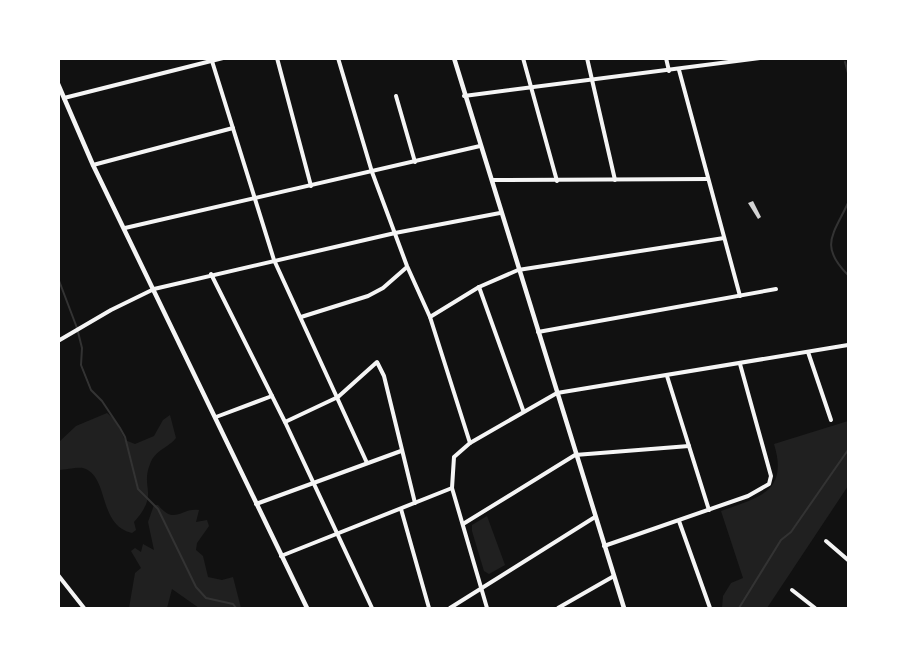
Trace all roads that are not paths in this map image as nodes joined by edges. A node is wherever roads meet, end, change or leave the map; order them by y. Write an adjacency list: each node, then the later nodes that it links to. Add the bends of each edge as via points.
1 (223, 58): 9 (street)
2 (277, 58): 28 (street)
3 (338, 58): 23 (street)
4 (454, 58): 17 (street)
5 (523, 58): 15 (street)
6 (586, 58): 13 (street)
7 (666, 58): 12 (street)
8 (760, 58): 10 (street)
9 (212, 61): 18 (street); 19 (street)
10 (726, 61): 11 (street)
11 (679, 70): 12 (street); 24 (street)
12 (669, 71): 13 (street)
13 (593, 81): 15 (street); 26 (street)
14 (58, 84): 18 (street)
15 (533, 88): 17 (street); 27 (street)
16 (396, 96): 21 (street)
17 (464, 96): 20 (street)
18 (64, 98): 22 (street)
19 (233, 128): 22 (street); 29 (street)
20 (480, 146): 21 (street); 25 (street)
21 (416, 162): 23 (street)
22 (93, 165): 31 (street)
23 (372, 172): 28 (street); 32 (street)
24 (708, 179): 26 (street); 33 (street)
25 (492, 180): 27 (street); 30 (street)
26 (615, 180): 27 (street)
27 (557, 181)
28 (311, 186): 29 (street)
29 (254, 199): 31 (street); 34 (street)
30 (500, 213): 32 (street); 36 (street)
31 (125, 228): 39 (street)
32 (395, 233): 34 (street); 35 (street)
33 (724, 238): 36 (street); 41 (street)
34 (274, 260): 37 (street); 42 (street)
35 (407, 266): 42 (street, via 368,296); 43 (street)
36 (518, 270): 38 (street); 44 (street)
37 (211, 273): 39 (street); 51 (street)
38 (479, 287): 43 (street); 53 (street)
39 (154, 289): 45 (street); 54 (street)
40 (776, 289): 41 (street)
41 (740, 296): 44 (street)
42 (301, 317): 52 (street)
43 (430, 317): 57 (street)
44 (538, 332): 50 (street)
45 (58, 341)
46 (849, 345): 47 (street)
47 (808, 352): 48 (street); 55 (street)
48 (740, 364): 49 (street); 67 (street, via 771,476 761,490)
49 (667, 376): 50 (street); 58 (street)
50 (557, 393): 53 (street); 60 (street)
51 (272, 396): 54 (street); 56 (street)
52 (338, 397): 56 (street); 59 (street, via 377,362 384,375); 61 (street)
53 (523, 410): 57 (street)
54 (216, 417): 65 (street)
55 (831, 420)
56 (285, 422): 62 (street)
57 (470, 443): 63 (street, via 454,458)
58 (689, 446): 60 (street); 67 (street)
59 (402, 451): 61 (street); 64 (street)
60 (575, 456): 68 (street); 70 (street)
61 (367, 463): 62 (street)
62 (314, 483): 65 (street); 71 (street)
63 (452, 488): 64 (street); 70 (street)
64 (415, 503): 66 (street)
65 (256, 504): 74 (street)
66 (401, 509): 71 (street); 83 (street)
67 (709, 510): 69 (street)
68 (596, 517): 73 (street); 78 (street)
69 (679, 521): 73 (street); 88 (street)
70 (462, 524): 78 (street)
71 (337, 534): 74 (street); 82 (street)
72 (826, 541): 75 (street)
73 (604, 546): 77 (street)
74 (281, 556): 81 (street)
75 (849, 560)
76 (58, 575): 80 (street)
77 (614, 576): 86 (street); 87 (street)
78 (483, 589): 84 (street); 85 (street)
79 (792, 590): 89 (street)
80 (84, 609)
81 (307, 609)
82 (372, 609)
83 (429, 609)
84 (450, 609)
85 (488, 609)
86 (558, 609)
87 (624, 609)
88 (710, 609)
89 (815, 609)

